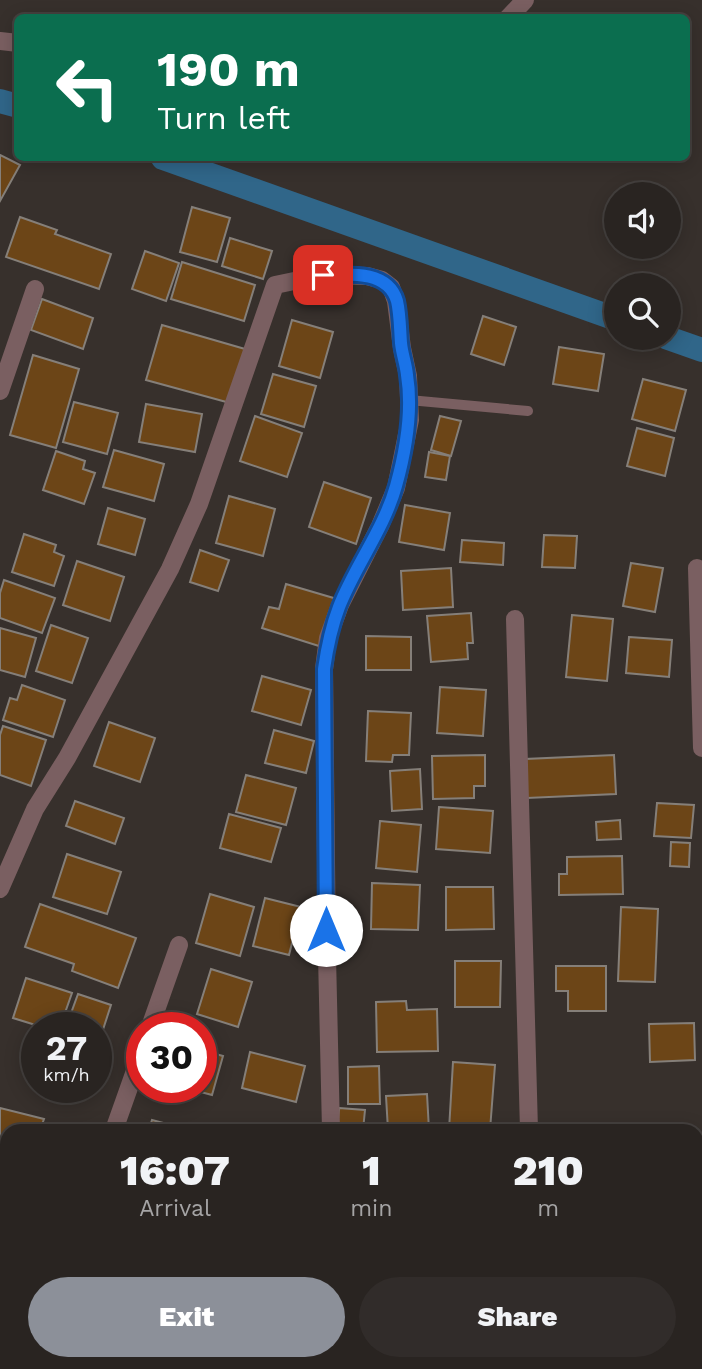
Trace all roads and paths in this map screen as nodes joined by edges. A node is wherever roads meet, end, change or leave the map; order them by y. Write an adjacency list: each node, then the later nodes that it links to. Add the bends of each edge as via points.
1 (525, 0): 2 (street)
2 (512, 14)
3 (35, 289): 4 (street)
4 (0, 391)
5 (409, 400): 6 (lane); 10 (street, via 397,301 391,287 382,280 344,274 275,285 199,504 170,569 36,809); 15 (street, via 410,420 396,488 340,606 328,638 324,669)
6 (527, 411)
7 (697, 568): 9 (street)
8 (516, 619): 16 (street)
9 (702, 748)
10 (0, 889)
11 (179, 945): 12 (street)
12 (155, 1012)
13 (126, 1096): 14 (street)
14 (116, 1124)
15 (331, 1124)
16 (529, 1124)

